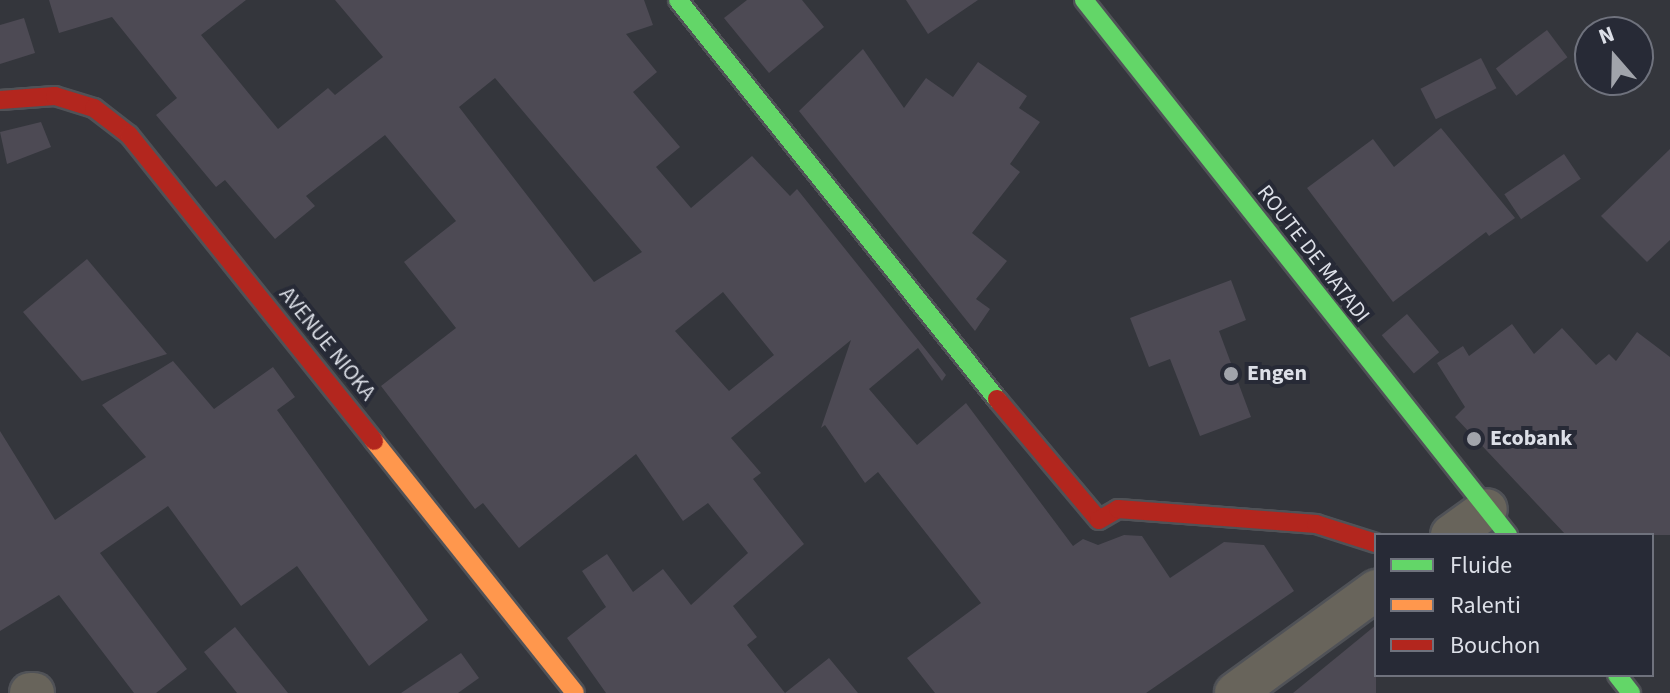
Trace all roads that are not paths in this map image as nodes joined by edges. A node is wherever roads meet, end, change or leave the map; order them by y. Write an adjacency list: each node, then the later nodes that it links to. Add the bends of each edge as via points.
1 (678, 0): 6 (main road, via 1087,511 1099,520 1118,509 1316,524)
2 (1084, 0): 4 (main road, ROUTE DE MATADI)
3 (0, 100): 9 (main road, AVENUE NIOKA, via 55,96 94,108 129,135)
4 (1497, 522): 5 (street)
5 (1458, 533)
6 (1374, 542)
7 (1374, 591): 10 (street)
8 (1619, 677): 11 (main road)
9 (575, 693)
10 (1235, 693)
11 (1631, 693)

